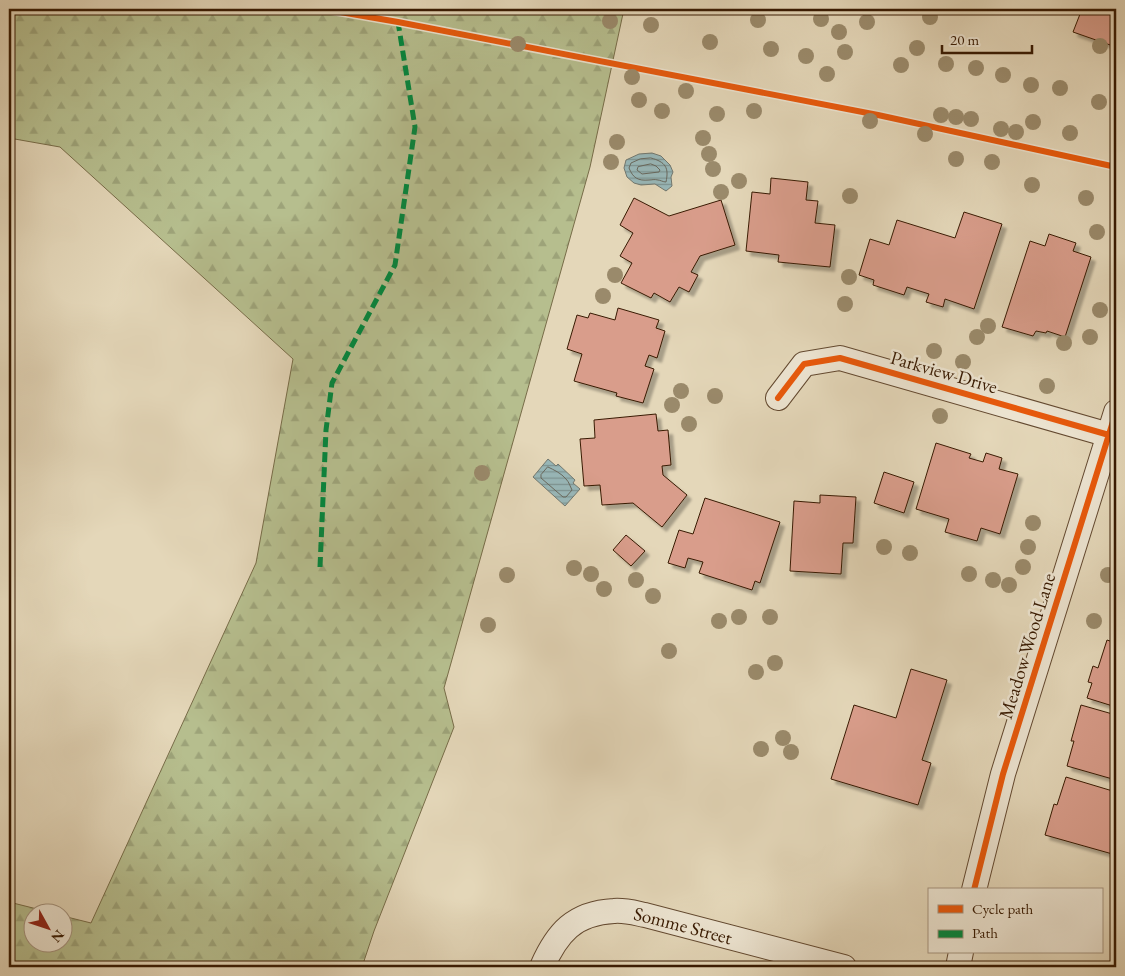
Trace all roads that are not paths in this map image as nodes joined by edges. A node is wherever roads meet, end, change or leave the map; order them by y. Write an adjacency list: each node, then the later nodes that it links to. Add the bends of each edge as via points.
1 (778, 398): 3 (street, Parkview Drive, via 804,364 840,358)
2 (1116, 412): 3 (street, Meadow Wood Lane)
3 (1113, 436): 4 (street, Meadow Wood Lane, via 1003,774)
4 (974, 888)
5 (961, 954): 8 (street)
6 (542, 967): 7 (street, Somme Street, via 562,932 593,914 616,911 645,915)
7 (844, 967)
8 (958, 967)

